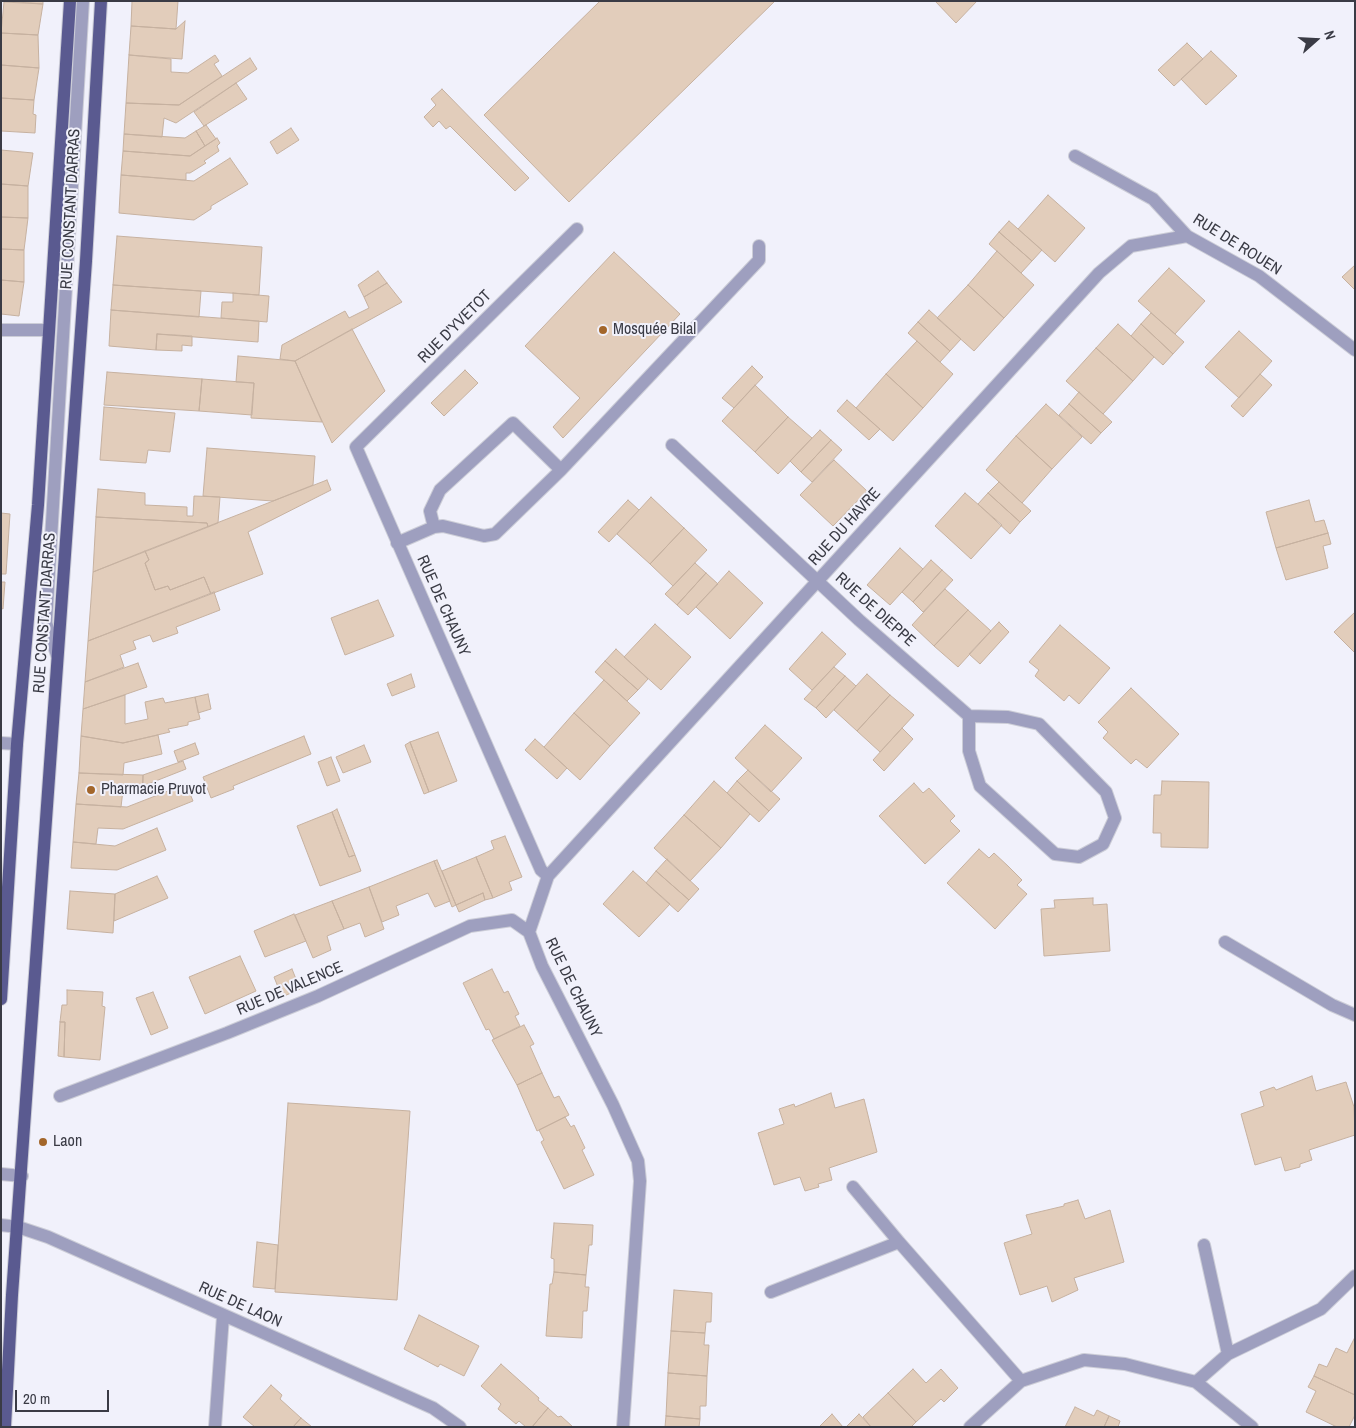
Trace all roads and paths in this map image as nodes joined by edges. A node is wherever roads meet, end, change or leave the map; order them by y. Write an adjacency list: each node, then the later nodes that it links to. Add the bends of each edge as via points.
1 (70, 1): 9 (main road, RUE CONSTANT DARRAS)
2 (83, 1): 17 (street, via 46,623)
3 (101, 1): 17 (main road, RUE CONSTANT DARRAS)
4 (1075, 156): 6 (street, RUE DE ROUEN, via 1153,199)
5 (578, 229): 12 (street, RUE D'YVETOT)
6 (1187, 236): 10 (street, RUE DE ROUEN, via 1259,276); 16 (street, RUE DU HAVRE, via 1131,246 1099,273)
7 (759, 246): 13 (street, via 759,260)
8 (1, 330): 9 (street)
9 (48, 330): 20 (main road, RUE CONSTANT DARRAS, via 38,505)
10 (1355, 350)
11 (672, 446): 16 (street, RUE DE DIEPPE)
12 (356, 447): 15 (street, RUE DE CHAUNY)
13 (561, 470): 14 (street, via 495,534 484,536); 14 (street, via 513,423 440,490 430,511)
14 (434, 526): 15 (street)
15 (397, 543): 21 (street, RUE DE CHAUNY, via 541,870)
16 (818, 580): 18 (street, RUE DE DIEPPE); 21 (street, RUE DU HAVRE)
17 (58, 658): 28 (main road, RUE CONSTANT DARRAS)
18 (969, 716): 18 (street, via 969,751 980,786 1055,854 1079,857 1103,844 1116,818 1106,792 1039,724 1008,717)
19 (1, 743): 20 (street)
20 (17, 744): 24 (main road, RUE CONSTANT DARRAS)
21 (548, 876): 22 (street, RUE DE CHAUNY)
22 (529, 932): 26 (street, RUE DE VALENCE, via 512,920 470,926 318,996); 43 (street, RUE DE CHAUNY, via 542,966 638,1161 640,1181)
23 (1225, 942): 25 (street, via 1332,1006)
24 (1, 999)
25 (1355, 1015)
26 (60, 1096)
27 (1, 1174): 28 (street)
28 (22, 1176): 31 (main road, RUE CONSTANT DARRAS)
29 (853, 1187): 32 (street)
30 (1, 1225): 31 (street, RUE DE LAON)
31 (18, 1226): 36 (street, RUE DE LAON); 40 (main road, RUE CONSTANT DARRAS)
32 (899, 1242): 35 (street); 38 (street)
33 (1204, 1245): 37 (street)
34 (1355, 1276): 37 (street, via 1321,1309)
35 (771, 1292)
36 (223, 1316): 41 (street); 42 (street, RUE DE LAON, via 433,1408)
37 (1228, 1354): 39 (street)
38 (1021, 1380): 39 (street, via 1084,1360 1125,1364); 44 (street)
39 (1196, 1382): 45 (street)
40 (5, 1427)
41 (215, 1427)
42 (460, 1427)
43 (623, 1427)
44 (970, 1427)
45 (1252, 1427)

